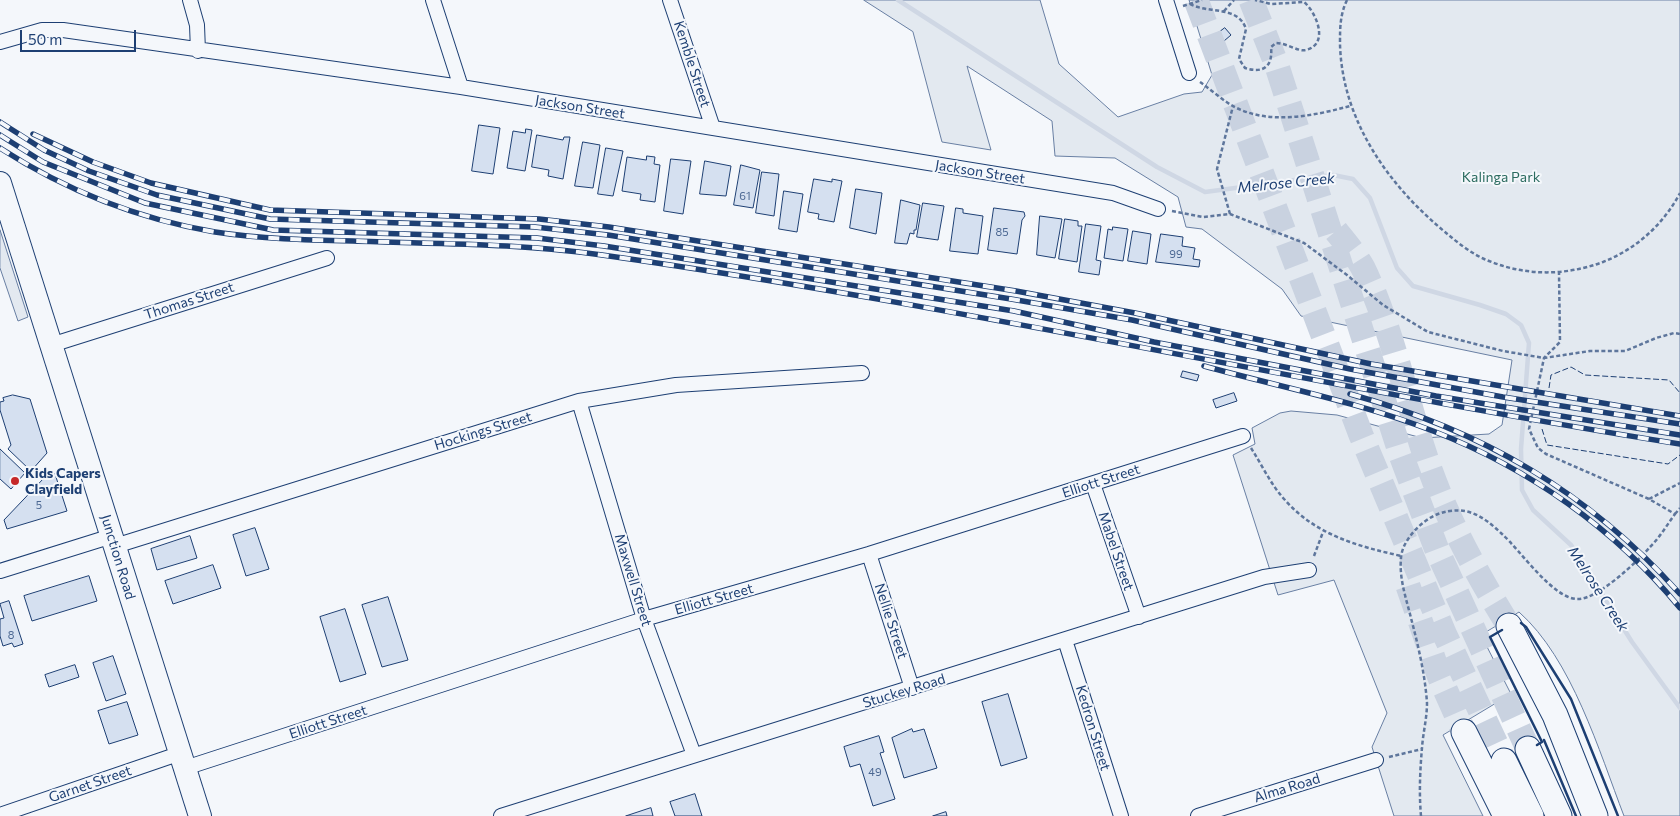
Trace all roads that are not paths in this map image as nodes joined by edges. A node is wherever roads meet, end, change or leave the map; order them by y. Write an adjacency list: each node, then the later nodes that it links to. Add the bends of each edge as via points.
1 (190, 0): 6 (street, via 197,25)
2 (433, 0): 8 (street)
3 (670, 0): 9 (street, Kemble Street)
4 (1168, 5): 7 (street)
5 (0, 42): 6 (street, Jackson Street, via 52,29)
6 (198, 51): 8 (street, Jackson Street)
7 (1189, 73)
8 (460, 88): 9 (street, Jackson Street)
9 (713, 128): 11 (street, Jackson Street, via 1113,193)
10 (0, 183): 13 (main road, Junction Road)
11 (1158, 209)
12 (327, 258): 13 (street, Thomas Street)
13 (51, 345): 18 (main road, Junction Road)
14 (862, 373): 15 (street, Hockings Street, via 676,385)
15 (579, 401): 18 (street, Hockings Street); 23 (street, Maxwell Street)
16 (1243, 436): 17 (street, Elliott Street)
17 (1093, 484): 19 (street, Elliott Street); 22 (street, Mabel Street)
18 (114, 541): 21 (street); 30 (main road, Junction Road)
19 (869, 554): 23 (street, Elliott Street); 26 (street, Nellie Street)
20 (1309, 570): 22 (street, Stuckey Road, via 1264,577)
21 (0, 571)
22 (1138, 617): 25 (street, Stuckey Road)
23 (644, 619): 29 (street, Maxwell Street); 30 (street, Elliott Street)
24 (1509, 626): 41 (highway, via 1554,715)
25 (1065, 640): 26 (street, Stuckey Road); 36 (street, Kedron Street)
26 (912, 688): 29 (street, Stuckey Road)
27 (1464, 732): 38 (highway)
28 (1528, 749): 40 (highway)
29 (694, 755): 35 (street, Stuckey Road)
30 (183, 760): 33 (street, Garnet Street); 34 (main road, Junction Road)
31 (1376, 760): 37 (street, Alma Road)
32 (1504, 761): 39 (highway)
33 (0, 815)
34 (200, 816)
35 (501, 816)
36 (1121, 816)
37 (1198, 816)
38 (1506, 816)
39 (1530, 816)
40 (1558, 816)
41 (1595, 816)

